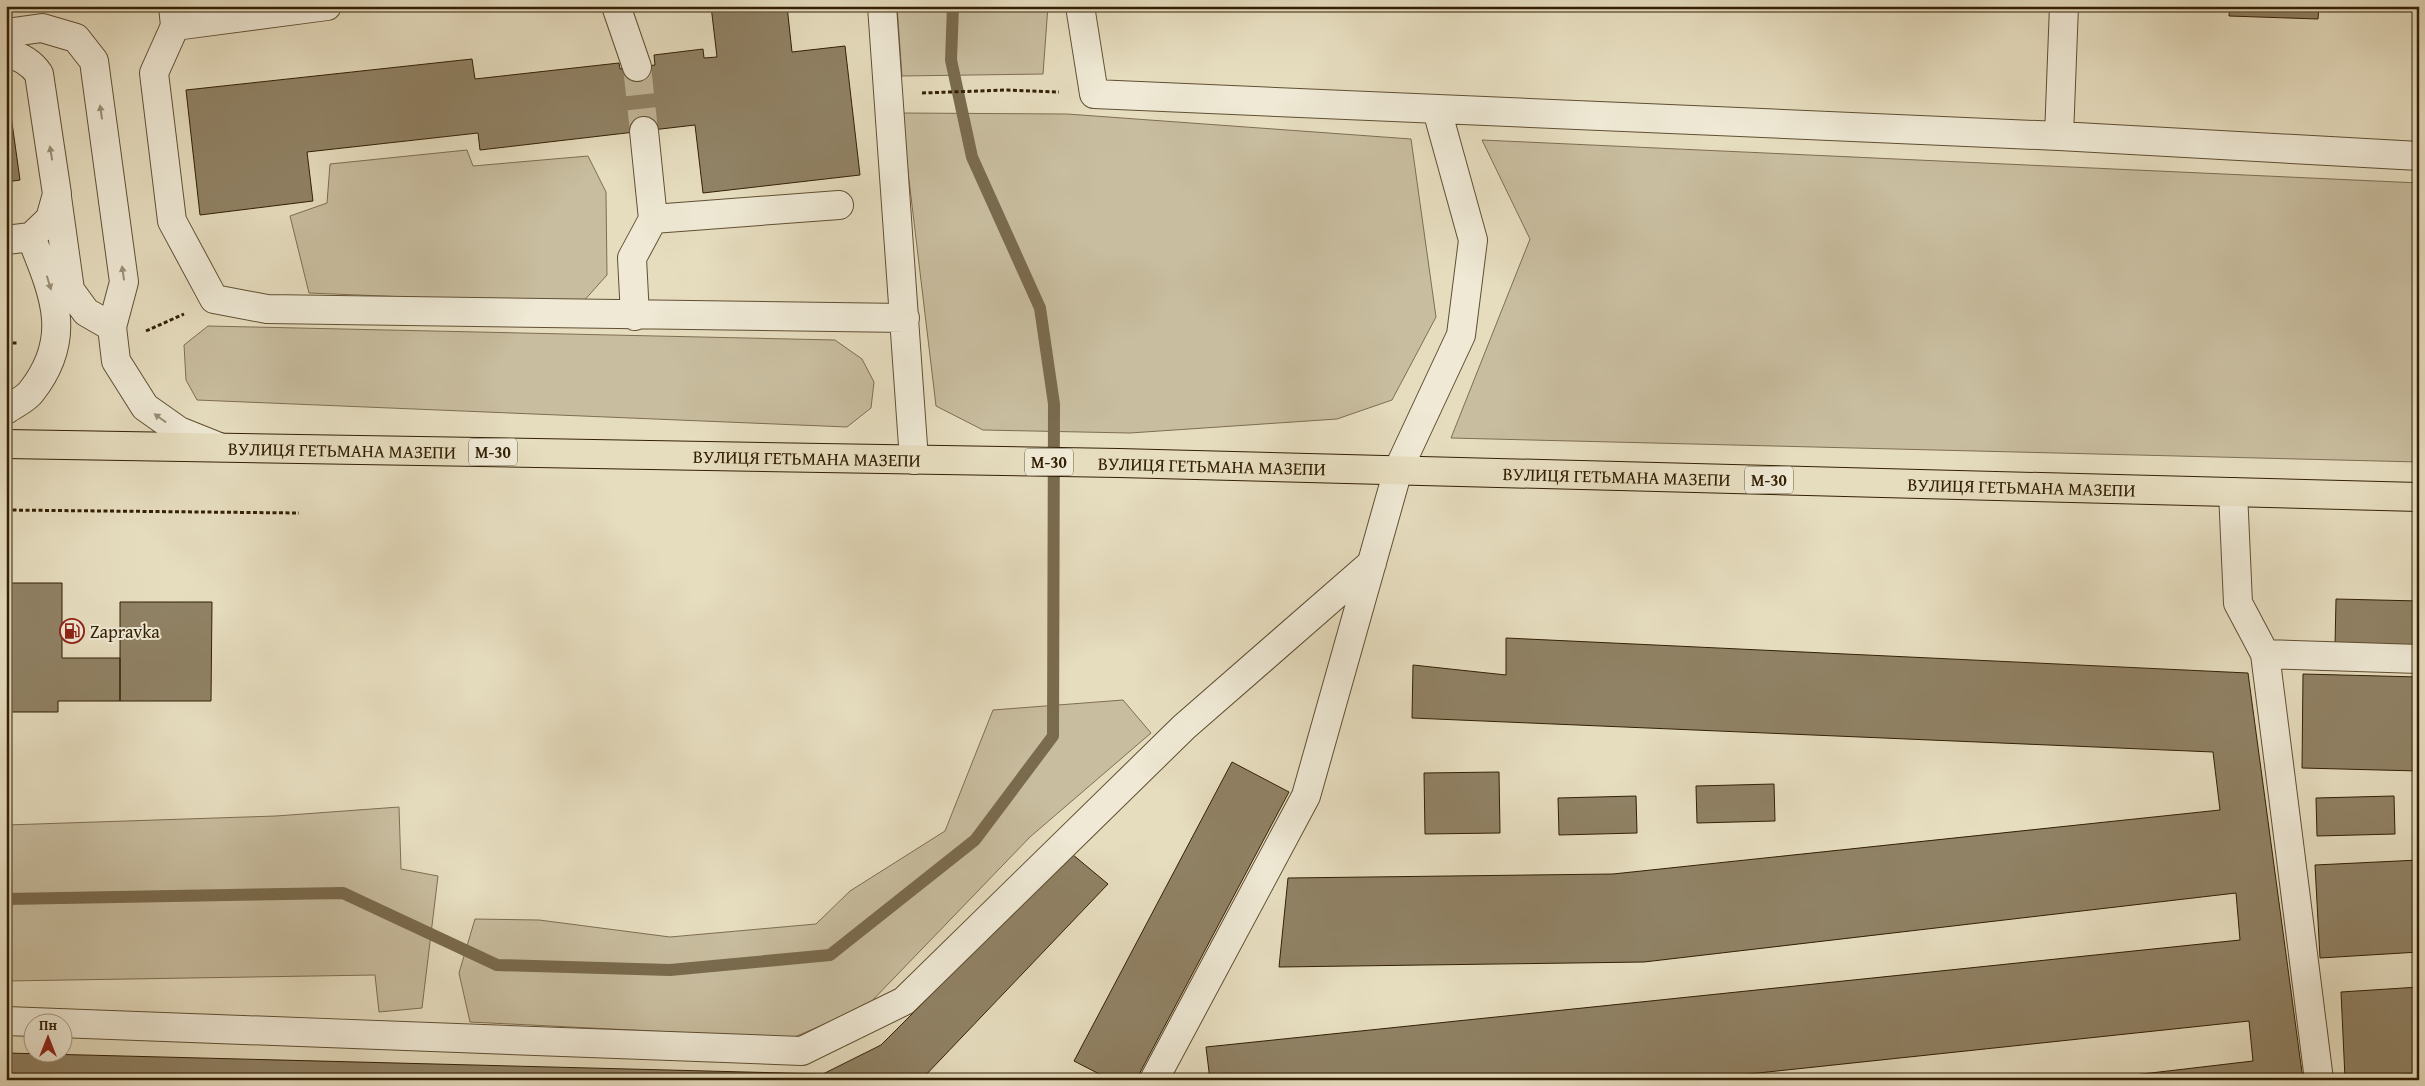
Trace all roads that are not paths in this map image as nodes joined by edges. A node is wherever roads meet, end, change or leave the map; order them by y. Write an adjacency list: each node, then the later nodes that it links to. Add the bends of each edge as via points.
1 (327, 6): 6 (lane)
2 (616, 6): 9 (lane)
3 (882, 6): 19 (lane)
4 (1080, 6): 10 (lane, via 1094,94)
5 (2064, 6): 12 (lane)
6 (174, 16): 18 (lane, via 154,73 172,221 214,299 268,309)
7 (6, 33): 20 (lane, one-way to 7, via 124,282 94,61 76,38 42,28)
8 (6, 53): 14 (lane, one-way to 8, via 39,74 32,65)
9 (637, 67)
10 (1436, 110): 12 (lane); 25 (lane, via 1473,240 1461,335)
11 (644, 132): 16 (lane)
12 (2059, 136): 13 (lane)
13 (2419, 156)
14 (57, 194): 17 (lane, via 50,219); 20 (lane, via 70,290 86,312)
15 (839, 206): 16 (lane)
16 (653, 219): 18 (lane, via 632,258)
17 (19, 239): 21 (lane, one-way to 21, via 49,281 58,318 53,355 31,393)
18 (635, 316): 19 (lane)
19 (905, 318): 24 (lane)
20 (112, 327): 23 (lane, one-way to 20, via 179,431 145,407 116,361)
21 (6, 410)
22 (6, 444): 23 (highway, ВУЛИЦЯ ГЕТЬМАНА МАЗЕПИ / М-30)
23 (219, 447): 24 (highway, ВУЛИЦЯ ГЕТЬМАНА МАЗЕПИ / М-30)
24 (914, 460): 25 (highway, ВУЛИЦЯ ГЕТЬМАНА МАЗЕПИ / М-30)
25 (1398, 470): 26 (highway, ВУЛИЦЯ ГЕТЬМАНА МАЗЕПИ / М-30); 28 (lane)
26 (2233, 492): 27 (highway, ВУЛИЦЯ ГЕТЬМАНА МАЗЕПИ / М-30); 29 (lane, via 2238,603)
27 (2419, 497)
28 (1372, 563): 31 (lane, via 1184,727 904,1001 802,1051); 32 (lane, via 1306,796)
29 (2265, 654): 30 (lane); 33 (lane)
30 (2419, 659)
31 (6, 1021)
32 (1154, 1080)
33 (2320, 1080)

